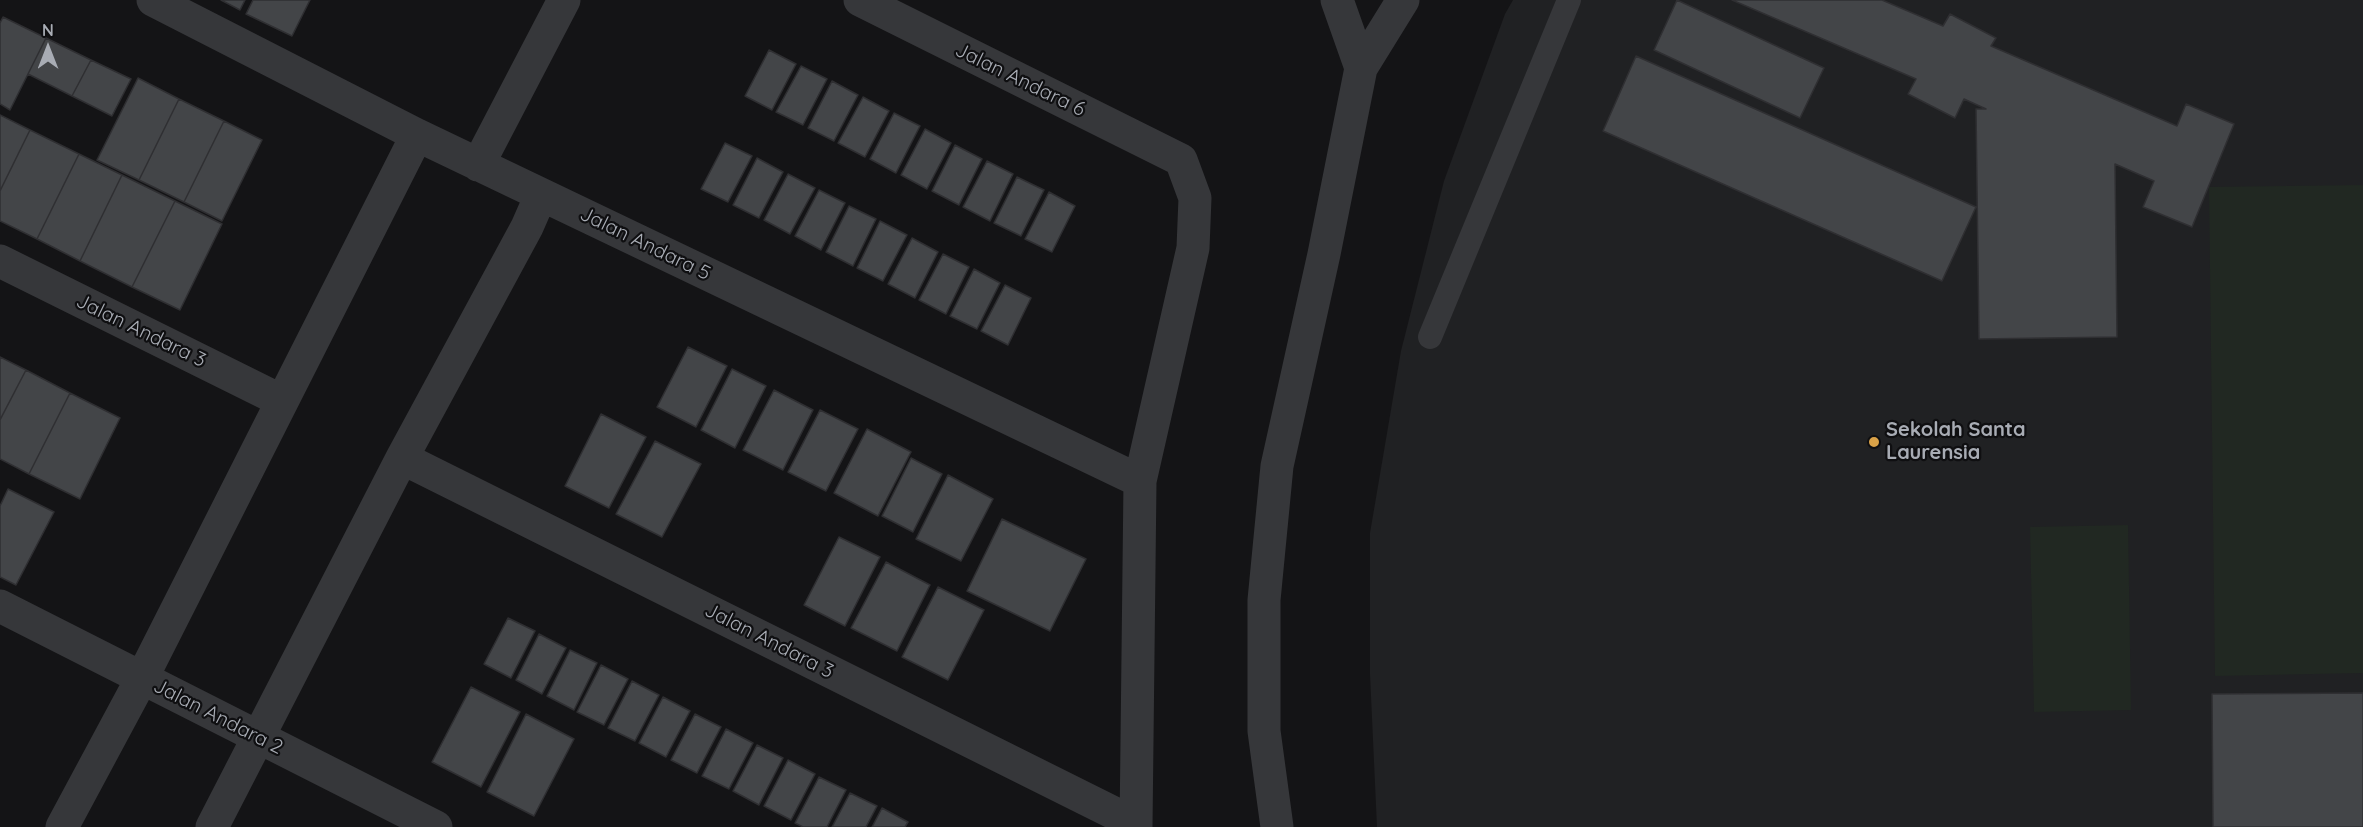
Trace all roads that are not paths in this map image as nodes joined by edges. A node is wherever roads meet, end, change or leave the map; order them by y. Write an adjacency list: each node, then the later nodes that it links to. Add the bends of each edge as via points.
1 (153, 0): 8 (street, Jalan Andara 5)
2 (564, 0): 9 (street)
3 (860, 0): 15 (street, Jalan Andara 6, via 1181,160 1195,198 1193,248)
4 (1337, 0): 7 (street)
5 (1404, 0): 7 (street)
6 (1569, 0): 12 (lane)
7 (1361, 68): 23 (street, via 1277,466 1264,600 1264,732)
8 (417, 135): 9 (street, Jalan Andara 5); 13 (street)
9 (478, 165): 10 (street, Jalan Andara 5)
10 (541, 195): 14 (street); 15 (street, Jalan Andara 5)
11 (0, 261): 13 (street, Jalan Andara 3)
12 (1430, 337)
13 (282, 401): 17 (street)
14 (402, 458): 18 (street); 19 (street, Jalan Andara 3)
15 (1140, 481): 19 (street)
16 (0, 606): 17 (street, Jalan Andara 2)
17 (142, 678): 18 (street, Jalan Andara 2); 20 (street)
18 (257, 737): 21 (street); 22 (street, Jalan Andara 2)
19 (1136, 826)
20 (62, 827)
21 (212, 827)
22 (436, 827)
23 (1277, 827)

